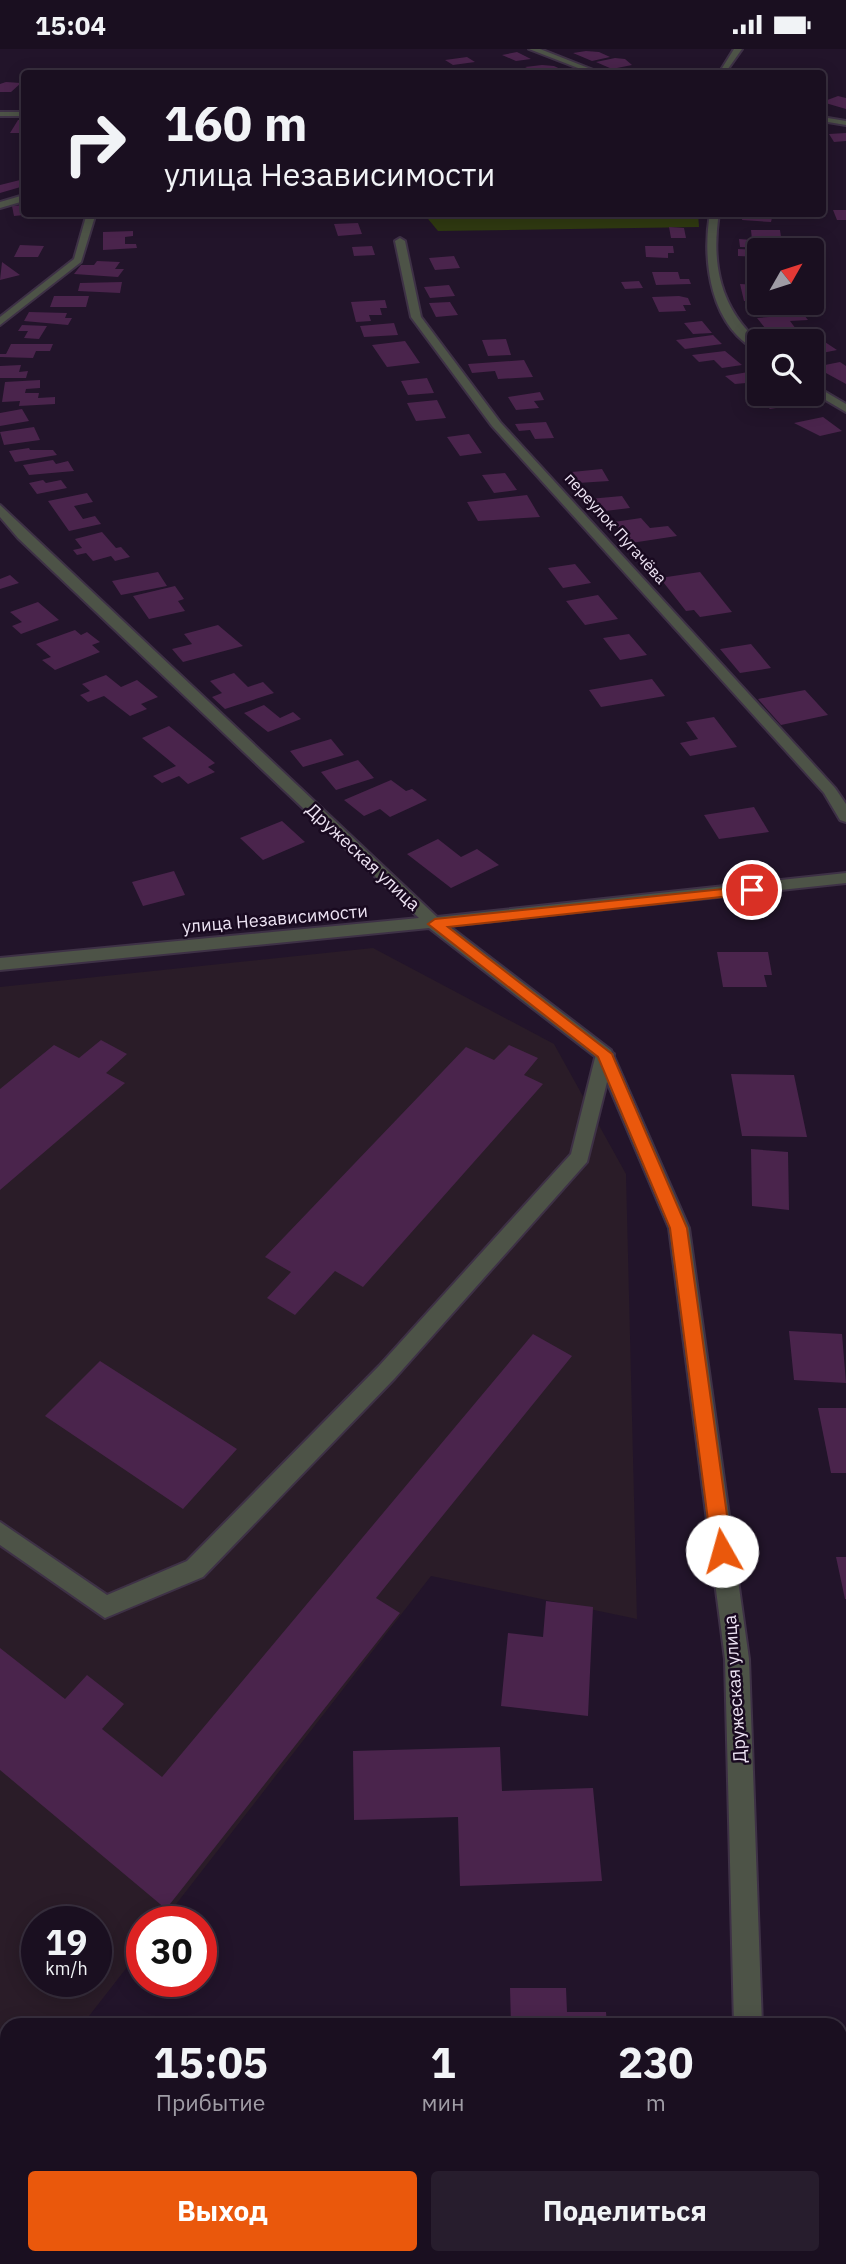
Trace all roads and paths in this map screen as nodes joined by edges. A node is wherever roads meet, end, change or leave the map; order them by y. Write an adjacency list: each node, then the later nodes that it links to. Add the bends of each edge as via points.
1 (533, 49): 3 (street)
2 (738, 49): 4 (street)
3 (589, 70)
4 (724, 70)
5 (0, 114): 6 (street)
6 (21, 114)
7 (826, 120): 8 (street)
8 (846, 123)
9 (21, 199): 10 (street)
10 (0, 205)
11 (91, 217): 14 (street, via 78,260)
12 (714, 217): 15 (street, via 708,243 721,306)
13 (400, 241): 19 (street, переулок Пугачёва, via 416,317 496,424 830,791)
14 (0, 322)
15 (747, 339)
16 (824, 395): 17 (street)
17 (846, 409)
18 (0, 509): 21 (street, Дружеская улица, via 187,693)
19 (846, 817)
20 (846, 878): 21 (street, улица Независимости)
21 (435, 924): 22 (street, улица Независимости); 23 (street, Дружеская улица)
22 (0, 964)
23 (605, 1054): 24 (street, via 580,1157 387,1372 195,1569 105,1607); 25 (street, Дружеская улица, via 679,1228 737,1659)
24 (0, 1532)
25 (748, 2018)

